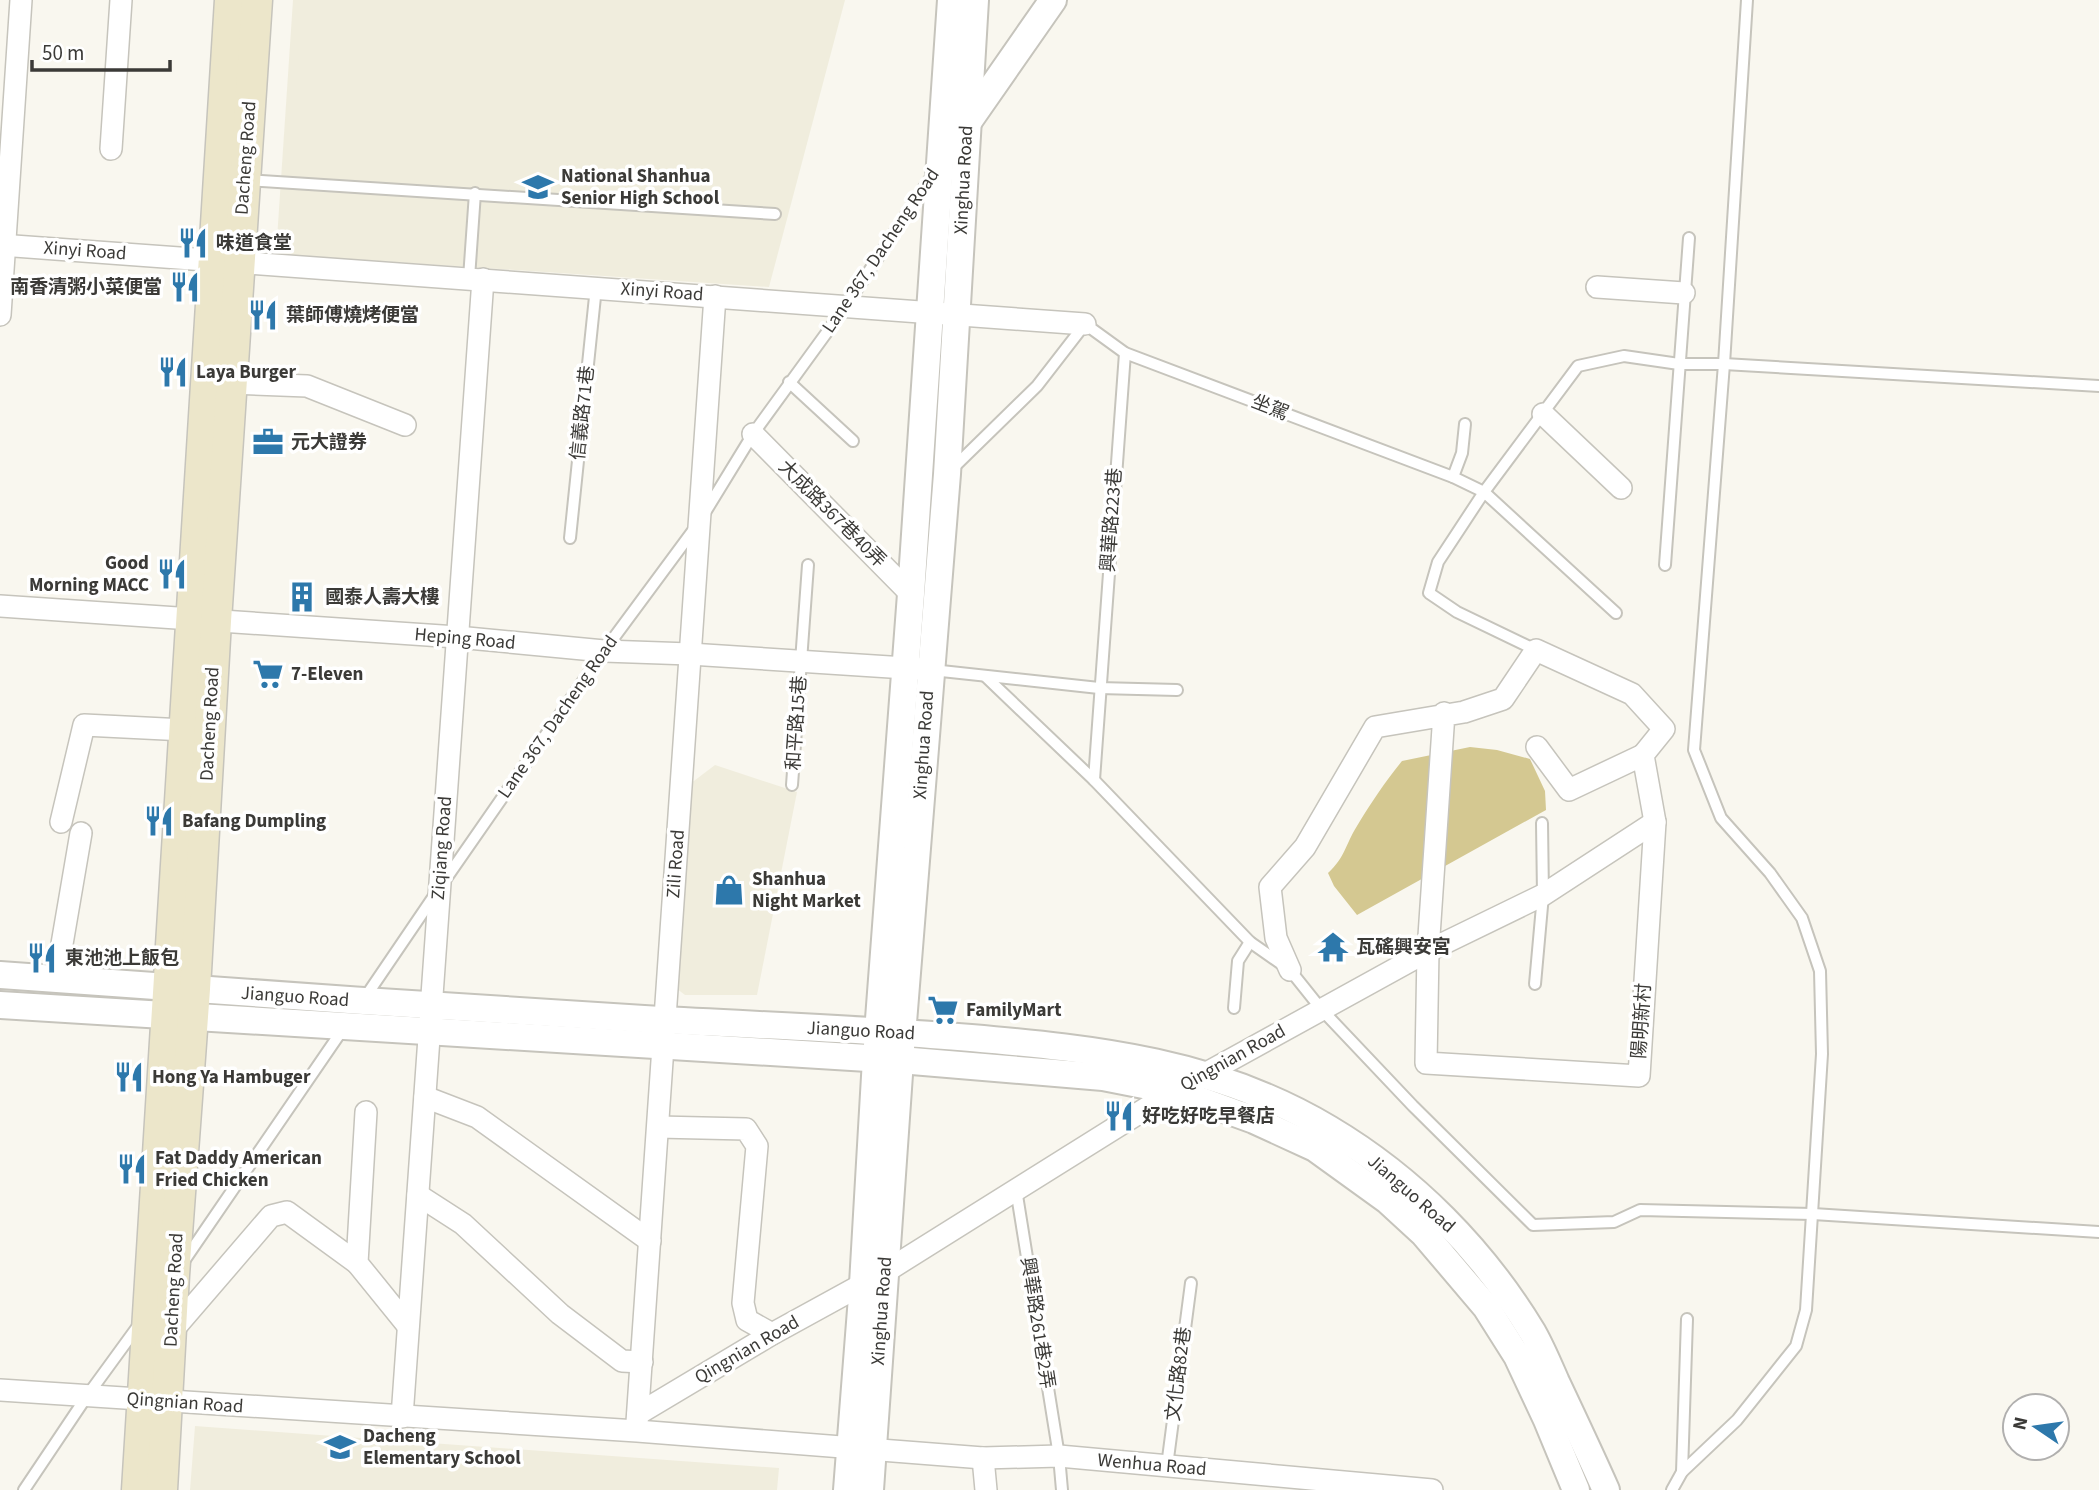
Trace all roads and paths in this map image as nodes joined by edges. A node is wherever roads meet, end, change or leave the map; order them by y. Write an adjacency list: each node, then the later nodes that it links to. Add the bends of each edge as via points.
1 (21, 0): 16 (street)
2 (121, 0): 10 (street)
3 (230, 0): 17 (main road, Dacheng Road)
4 (257, 0): 12 (main road, Dacheng Road)
5 (951, 0): 11 (street, Xinghua Road)
6 (975, 0): 9 (street, Xinghua Road)
7 (1053, 0): 9 (street)
8 (1747, 0): 29 (lane)
9 (967, 124): 11 (lane, Lane 367, Dacheng Road); 24 (street, Xinghua Road)
10 (111, 149)
11 (939, 164): 23 (lane, Lane 367, Dacheng Road); 24 (street, Xinghua Road)
12 (244, 180): 13 (lane); 17 (main road, Dacheng Road)
13 (475, 193): 14 (lane); 18 (lane)
14 (775, 214)
15 (1689, 238): 21 (lane)
16 (2, 246): 17 (street, Xinyi Road); 25 (street)
17 (226, 260): 18 (street, Xinyi Road); 31 (main road, Dacheng Road); 49 (main road, Dacheng Road)
18 (476, 279): 20 (street, Xinyi Road); 50 (street, Ziqiang Road)
19 (1597, 286): 21 (street)
20 (596, 287): 22 (street, Xinyi Road); 43 (lane, 信義路71巷)
21 (1684, 293): 28 (lane)
22 (715, 296): 23 (street, Xinyi Road); 42 (street, Zili Road)
23 (846, 306): 24 (street, Xinyi Road); 30 (lane, Lane 367, Dacheng Road)
24 (943, 313): 26 (street, Xinyi Road); 38 (street, Xinghua Road); 46 (street, Xinghua Road)
25 (0, 315)
26 (1085, 324): 27 (lane, 坐駕); 38 (lane, via 1037,386)
27 (1125, 353): 39 (lane, 坐駕); 57 (lane, 興華路223巷)
28 (1679, 364): 29 (lane); 33 (lane, via 1624,356 1578,366); 45 (lane)
29 (1724, 364): 32 (lane); 94 (lane, via 1694,750 1721,818 1802,918 1820,971 1822,1054)
30 (789, 382): 36 (lane, Lane 367, Dacheng Road); 37 (lane)
31 (232, 383): 35 (street, via 307,386); 49 (main road, Dacheng Road)
32 (2099, 386)
33 (1543, 414): 40 (street); 41 (lane)
34 (1465, 424): 39 (lane)
35 (405, 425)
36 (753, 434): 42 (lane, Lane 367, Dacheng Road); 46 (street, 大成路367巷40弄)
37 (853, 441)
38 (947, 474): 55 (street, Xinghua Road)
39 (1453, 477): 41 (lane, 坐駕)
40 (1621, 488)
41 (1484, 492): 48 (lane, 坐駕); 51 (lane, via 1438,562 1429,593 1457,612)
42 (699, 522): 52 (lane, Lane 367, Dacheng Road); 53 (street, Zili Road)
43 (570, 538)
44 (808, 565): 54 (lane, 和平路15巷)
45 (1665, 565)
46 (911, 594): 55 (street, Xinghua Road)
47 (0, 606): 49 (street, Heping Road)
48 (1616, 613)
49 (204, 620): 50 (street, Heping Road); 60 (main road, Dacheng Road); 77 (main road, Dacheng Road)
50 (457, 637): 52 (street, Heping Road); 69 (street, Ziqiang Road)
51 (1536, 650): 59 (street, via 1503,699 1464,712); 62 (street, via 1632,694 1664,729)
52 (604, 651): 53 (street, Heping Road); 69 (lane, Lane 367, Dacheng Road)
53 (690, 654): 54 (street, Heping Road); 85 (street, Zili Road)
54 (801, 661): 55 (street, Heping Road); 64 (lane, 和平路15巷)
55 (917, 669): 56 (lane); 84 (street, Xinghua Road)
56 (985, 676): 57 (lane); 63 (lane)
57 (1099, 688): 58 (lane); 63 (lane, 興華路223巷)
58 (1177, 690)
59 (1444, 713): 72 (street, 陽明新村); 73 (street, via 1375,727 1305,847 1270,887 1276,938)
60 (185, 730): 65 (street, via 84,725); 77 (main road, Dacheng Road)
61 (1537, 747): 62 (street, via 1569,790)
62 (1643, 755): 66 (street, 陽明新村)
63 (1094, 780): 71 (lane)
64 (792, 785)
65 (61, 822)
66 (1655, 822): 70 (street, Qingnian Road); 72 (street, 陽明新村, via 1639,1076 1426,1063)
67 (1542, 823): 70 (lane)
68 (81, 833): 75 (street)
69 (439, 889): 79 (street, Ziqiang Road); 82 (lane, Lane 367, Dacheng Road)
70 (1543, 895): 72 (street, Qingnian Road); 76 (lane)
71 (1250, 942): 73 (lane); 80 (lane, via 1238,961)
72 (1428, 951): 81 (street, Qingnian Road)
73 (1290, 970): 81 (lane)
74 (0, 975): 75 (street, Jianguo Road)
75 (56, 979): 77 (street, Jianguo Road)
76 (1535, 984)
77 (182, 1003): 78 (street, Jianguo Road); 82 (street, Jianguo Road); 98 (main road, Dacheng Road); 101 (main road, Dacheng Road)
78 (0, 1005)
79 (431, 1006): 82 (street, Jianguo Road); 83 (street, Ziqiang Road); 85 (street, Jianguo Road)
80 (1234, 1008)
81 (1322, 1010): 87 (street, Qingnian Road); 94 (lane, via 1534,1225 1614,1222 1640,1210)
82 (354, 1014): 83 (street, Jianguo Road); 98 (lane, Lane 367, Dacheng Road)
83 (429, 1032): 85 (street, Jianguo Road); 89 (street, Ziqiang Road)
84 (890, 1032): 85 (street, Jianguo Road); 86 (street, Xinghua Road); 87 (street, Jianguo Road, via 1071,1047)
85 (664, 1033): 86 (street, Jianguo Road); 91 (street, Zili Road)
86 (888, 1060): 88 (street, Jianguo Road, via 1104,1077); 99 (street, Xinghua Road)
87 (1205, 1075): 88 (street, Qingnian Road); 126 (street, Jianguo Road, via 1291,1108 1329,1129 1441,1214 1534,1336)
88 (1174, 1091): 92 (street, Qingnian Road); 125 (street, Jianguo Road, via 1315,1148 1387,1200 1424,1234 1486,1307 1517,1356)
89 (425, 1097): 93 (street, Ziqiang Road); 96 (street, via 477,1117)
90 (366, 1112): 97 (street)
91 (658, 1127): 96 (street, Zili Road); 105 (street, via 746,1129 757,1146 743,1303 747,1320)
92 (1016, 1189): 99 (street, Qingnian Road); 113 (lane, 興華路261巷2弄)
93 (418, 1195): 103 (street, Ziqiang Road); 106 (street, via 463,1224 560,1314 622,1361)
94 (1812, 1214): 95 (lane); 116 (lane, via 1806,1310 1796,1346 1737,1420)
95 (2099, 1232)
96 (650, 1241): 106 (street, Zili Road)
97 (357, 1263): 103 (street); 104 (street, via 288,1213 271,1216)
98 (174, 1275): 101 (lane, Lane 367, Dacheng Road); 104 (main road, Dacheng Road)
99 (874, 1278): 105 (street, Qingnian Road); 112 (street, Xinghua Road)
100 (1191, 1283): 115 (lane, 文化路82巷)
101 (149, 1311): 108 (lane, Lane 367, Dacheng Road); 109 (main road, Dacheng Road)
102 (1687, 1319): 116 (lane)
103 (408, 1326): 110 (street, Ziqiang Road)
104 (173, 1330): 109 (main road, Dacheng Road)
105 (772, 1334): 111 (street, Qingnian Road)
106 (642, 1362): 111 (street, Zili Road)
107 (0, 1390): 108 (street, Qingnian Road)
108 (87, 1396): 109 (street, Qingnian Road); 117 (lane, Lane 367, Dacheng Road)
109 (156, 1401): 110 (street, Qingnian Road); 118 (main road, Dacheng Road); 119 (main road, Dacheng Road)
110 (402, 1417): 111 (street, Qingnian Road)
111 (637, 1423): 112 (street, Qingnian Road)
112 (862, 1449): 114 (street, Wenhua Road); 120 (street, Xinghua Road); 121 (street, Xinghua Road)
113 (1059, 1456): 114 (street, Wenhua Road); 115 (street, Wenhua Road); 123 (lane, 興華路261巷2弄)
114 (983, 1458): 122 (street)
115 (1167, 1466): 124 (street, Wenhua Road)
116 (1682, 1472): 127 (lane)
117 (24, 1490)
118 (138, 1490)
119 (162, 1490)
120 (848, 1490)
121 (870, 1490)
122 (986, 1490)
123 (1062, 1490)
124 (1432, 1490)
125 (1576, 1490)
126 (1606, 1490)
127 (1672, 1490)

